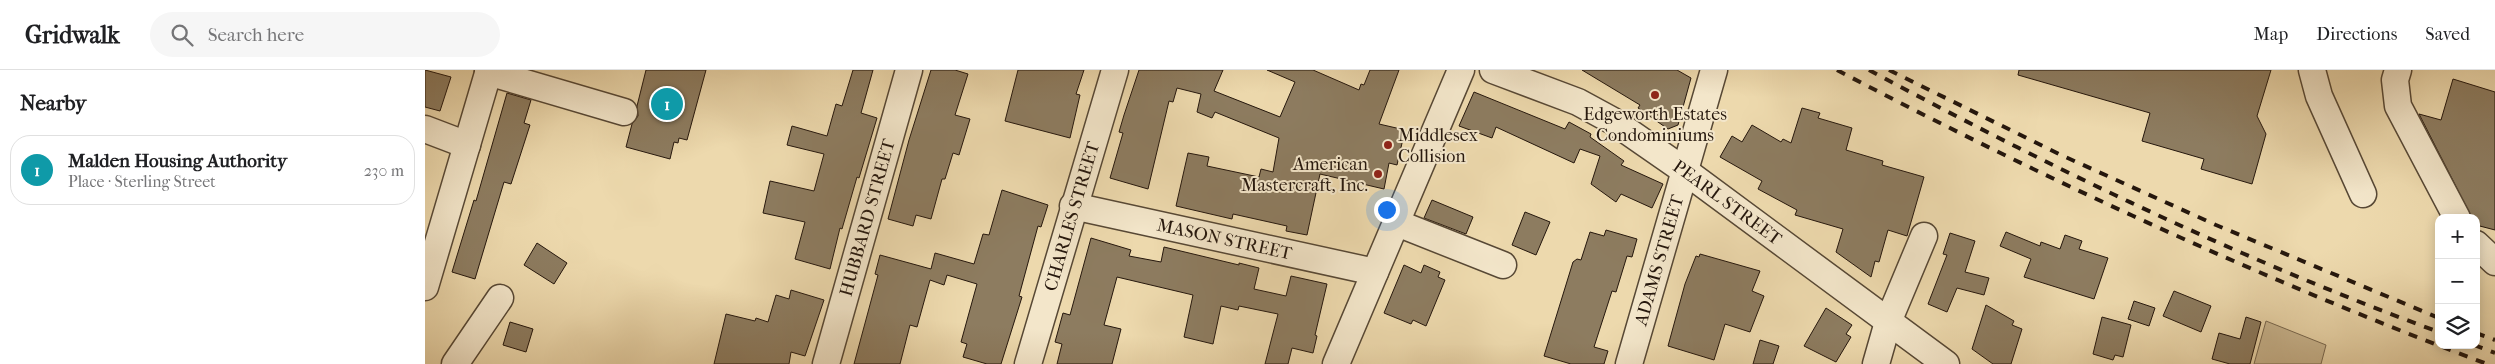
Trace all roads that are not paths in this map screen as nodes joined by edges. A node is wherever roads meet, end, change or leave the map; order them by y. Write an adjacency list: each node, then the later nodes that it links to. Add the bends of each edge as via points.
1 (909, 70): 26 (street, HUBBARD STREET)
2 (1115, 70): 14 (street, CHARLES STREET)
3 (1461, 70): 16 (street)
4 (1714, 70): 12 (street, ADAMS STREET)
5 (2312, 70): 13 (street, via 2319,96)
6 (2398, 70): 15 (street, via 2395,80 2398,106)
7 (489, 71): 9 (street); 11 (street)
8 (1500, 71): 12 (street, PEARL STREET, via 1590,108)
9 (624, 112)
10 (425, 129): 11 (street)
11 (467, 144): 22 (street)
12 (1685, 171): 24 (street, PEARL STREET); 29 (street, ADAMS STREET)
13 (2363, 194)
14 (1073, 206): 21 (street, MASON STREET); 27 (street, CHARLES STREET)
15 (2455, 214)
16 (1397, 223): 20 (street); 21 (street)
17 (1924, 236): 24 (street)
18 (2480, 248): 19 (street)
19 (2495, 262)
20 (1503, 265)
21 (1375, 272): 28 (street)
22 (425, 286)
23 (501, 298): 25 (street)
24 (1889, 322): 30 (street); 31 (street, PEARL STREET)
25 (455, 364)
26 (825, 364)
27 (1028, 364)
28 (1336, 364)
29 (1629, 364)
30 (1876, 364)
31 (1946, 364)

